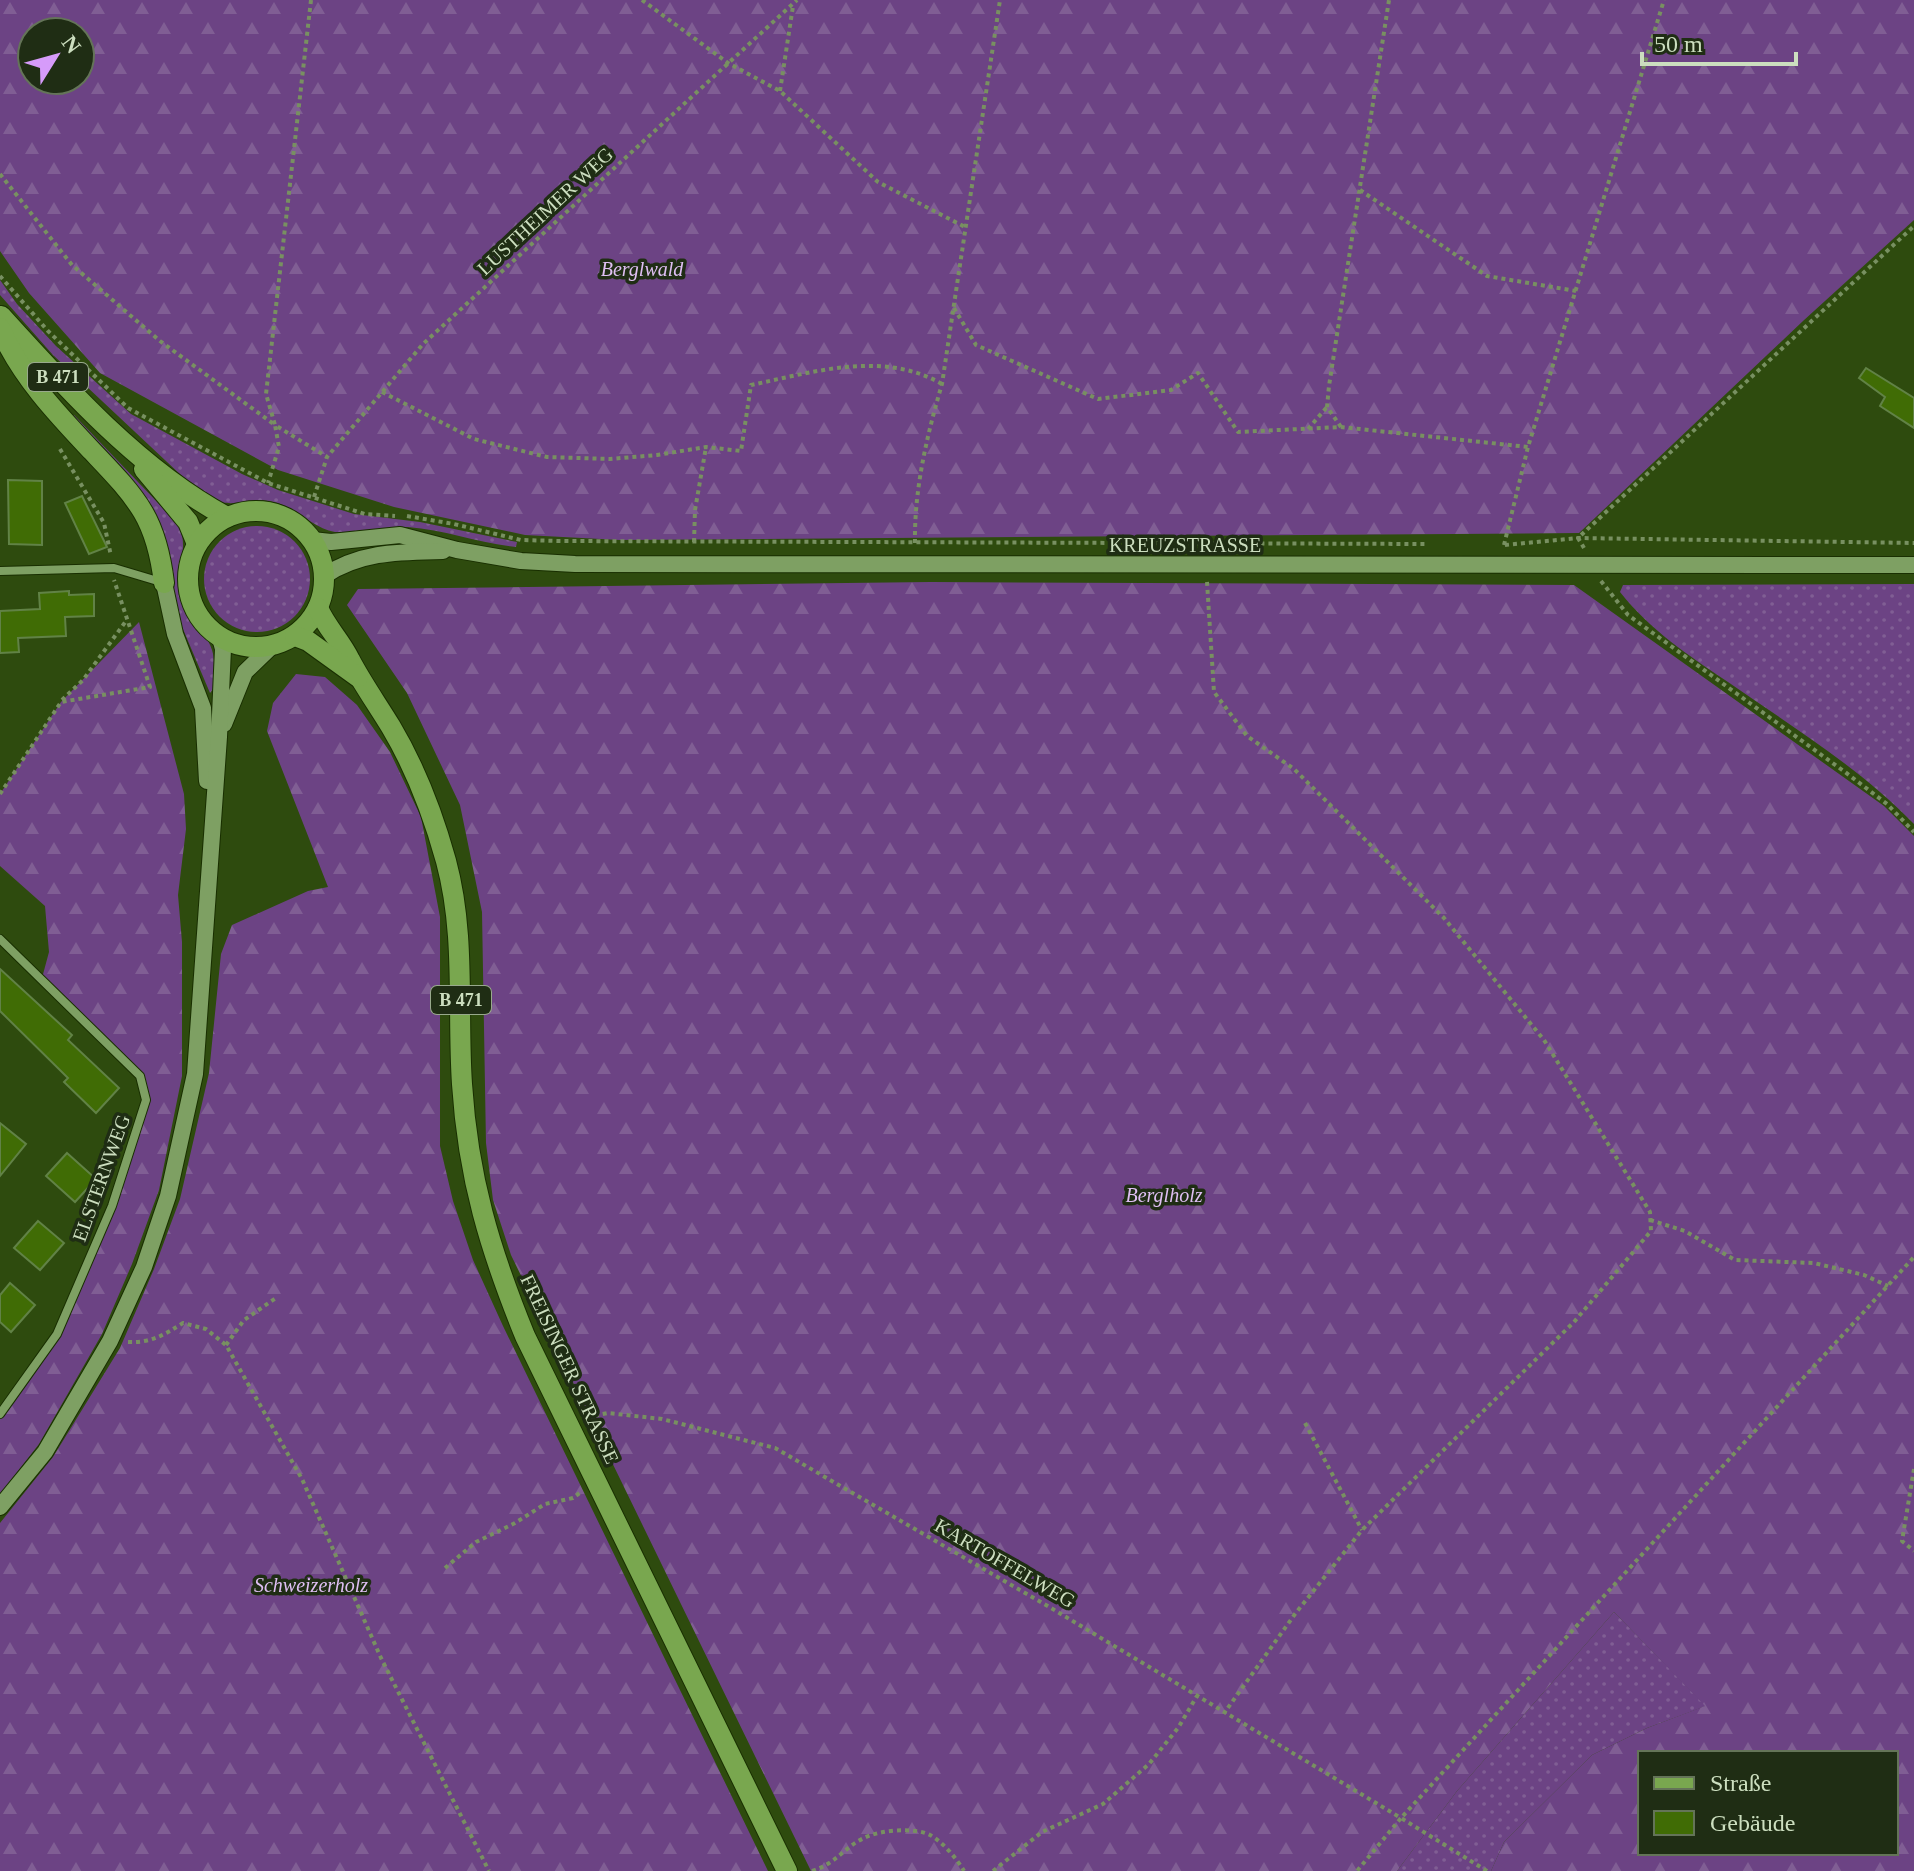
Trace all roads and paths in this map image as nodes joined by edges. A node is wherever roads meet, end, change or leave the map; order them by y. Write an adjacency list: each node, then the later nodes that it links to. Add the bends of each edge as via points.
1 (311, 0): 21 (path, via 266,394)
2 (642, 0): 7 (path)
3 (1000, 0): 12 (path)
4 (1389, 0): 10 (path)
5 (1664, 0): 14 (path)
6 (795, 1): 7 (path, LUSTHEIMER WEG); 8 (path)
7 (728, 63): 8 (path); 19 (path, LUSTHEIMER WEG, via 423,344)
8 (780, 91): 12 (path, via 878,182)
9 (0, 174): 21 (path, via 72,265 160,341)
10 (1360, 190): 14 (path, via 1487,276); 20 (path)
11 (1914, 226): 32 (path)
12 (965, 227): 15 (path)
13 (0, 276): 29 (path, via 128,408)
14 (1576, 291): 26 (path)
15 (954, 308): 18 (path); 23 (path, via 976,345 1098,399 1171,390 1198,373 1238,432)
16 (0, 315): 24 (main road, B 471)
17 (0, 328): 47 (main road, via 11,353 144,513 157,542)
18 (942, 384): 25 (path, via 887,365 832,368 751,385 741,451); 34 (path, via 928,432)
19 (382, 392): 25 (path, via 474,439 547,457 610,459); 28 (path, LUSTHEIMER WEG)
20 (1327, 407): 22 (path); 23 (path)
21 (275, 425): 28 (path); 29 (path, via 279,447)
22 (1341, 427): 23 (path); 26 (path)
23 (1308, 429)
24 (119, 437): 31 (main road, B 471, via 197,501); 37 (main road, B 471, via 188,522)
25 (706, 447): 35 (path)
26 (1528, 447): 32 (path, via 1504,545)
27 (60, 448): 44 (path, via 104,523)
28 (327, 457): 30 (path)
29 (268, 483): 30 (path)
30 (314, 497): 35 (path, via 365,514 421,517 521,540)
31 (227, 517): 33 (main road, via 265,511 300,526); 37 (main road)
32 (1578, 538): 36 (path); 43 (path)
33 (312, 540): 39 (main road, KREUZSTRASSE, via 400,535); 46 (main road)
34 (914, 541): 35 (path); 38 (path); 40 (path)
35 (694, 542)
36 (1914, 543)
37 (197, 544): 51 (main road, via 189,564 193,606)
38 (1440, 544)
39 (457, 550): 40 (main road, KREUZSTRASSE, via 575,564); 46 (main road, KREUZSTRASSE, via 384,552)
40 (919, 565): 41 (main road, KREUZSTRASSE)
41 (1207, 565): 43 (main road, KREUZSTRASSE); 60 (path, via 1214,692 1247,736 1294,769 1444,918 1544,1040 1650,1212)
42 (1914, 565): 43 (main road, KREUZSTRASSE)
43 (1593, 566): 57 (path, via 1628,615 1845,772)
44 (114, 568): 45 (street); 47 (street); 49 (path)
45 (0, 571)
46 (324, 576): 48 (main road)
47 (164, 583): 58 (main road, via 175,634 203,708)
48 (318, 608): 50 (main road); 53 (main road, B 471)
49 (126, 621): 54 (path); 54 (path, via 150,687)
50 (295, 636): 52 (main road); 53 (main road, B 471)
51 (220, 638): 52 (main road, via 246,647); 55 (main road)
52 (272, 646): 55 (main road, via 245,672)
53 (358, 677): 67 (main road, FREISINGER STRASSE / B 471, via 419,782 447,863 458,920 462,1085 474,1181 496,1264)
54 (61, 702): 56 (path)
55 (219, 737): 58 (main road)
56 (0, 794)
57 (1914, 832)
58 (210, 838): 71 (main road, via 195,1074 168,1196 144,1267 110,1341 45,1452)
59 (0, 939): 66 (street, ELSTERNWEG, via 140,1076 146,1100 112,1206 57,1334)
60 (1650, 1220): 62 (path, via 1685,1231 1735,1260 1814,1263); 72 (path, via 1651,1231 1574,1322)
61 (1913, 1260): 62 (path)
62 (1888, 1286): 77 (path)
63 (276, 1298): 65 (path, via 244,1320)
64 (147, 1342): 65 (path, via 183,1323 206,1329)
65 (226, 1345): 78 (path, via 302,1479 381,1658)
66 (0, 1414)
67 (566, 1420): 70 (main road, FREISINGER STRASSE / B 471); 75 (path, KARTOFFELWEG, via 608,1413 662,1419 775,1448)
68 (1305, 1423): 72 (path)
69 (1914, 1469): 73 (path, via 1902,1541)
70 (597, 1483): 74 (path, via 476,1542); 79 (main road, FREISINGER STRASSE / B 471)
71 (0, 1507)
72 (1362, 1530): 76 (path)
73 (1914, 1551)
74 (445, 1568)
75 (1197, 1696): 76 (path, KARTOFFELWEG); 82 (path, via 1149,1764 1103,1804 1042,1832)
76 (1225, 1712): 77 (path, KARTOFFELWEG)
77 (1401, 1818): 83 (path); 84 (path, KARTOFFELWEG)
78 (489, 1871)
79 (787, 1871)
80 (812, 1871): 81 (path, via 828,1866 864,1838 895,1830 929,1835)
81 (964, 1871)
82 (993, 1871)
83 (1357, 1871)
84 (1487, 1871)

